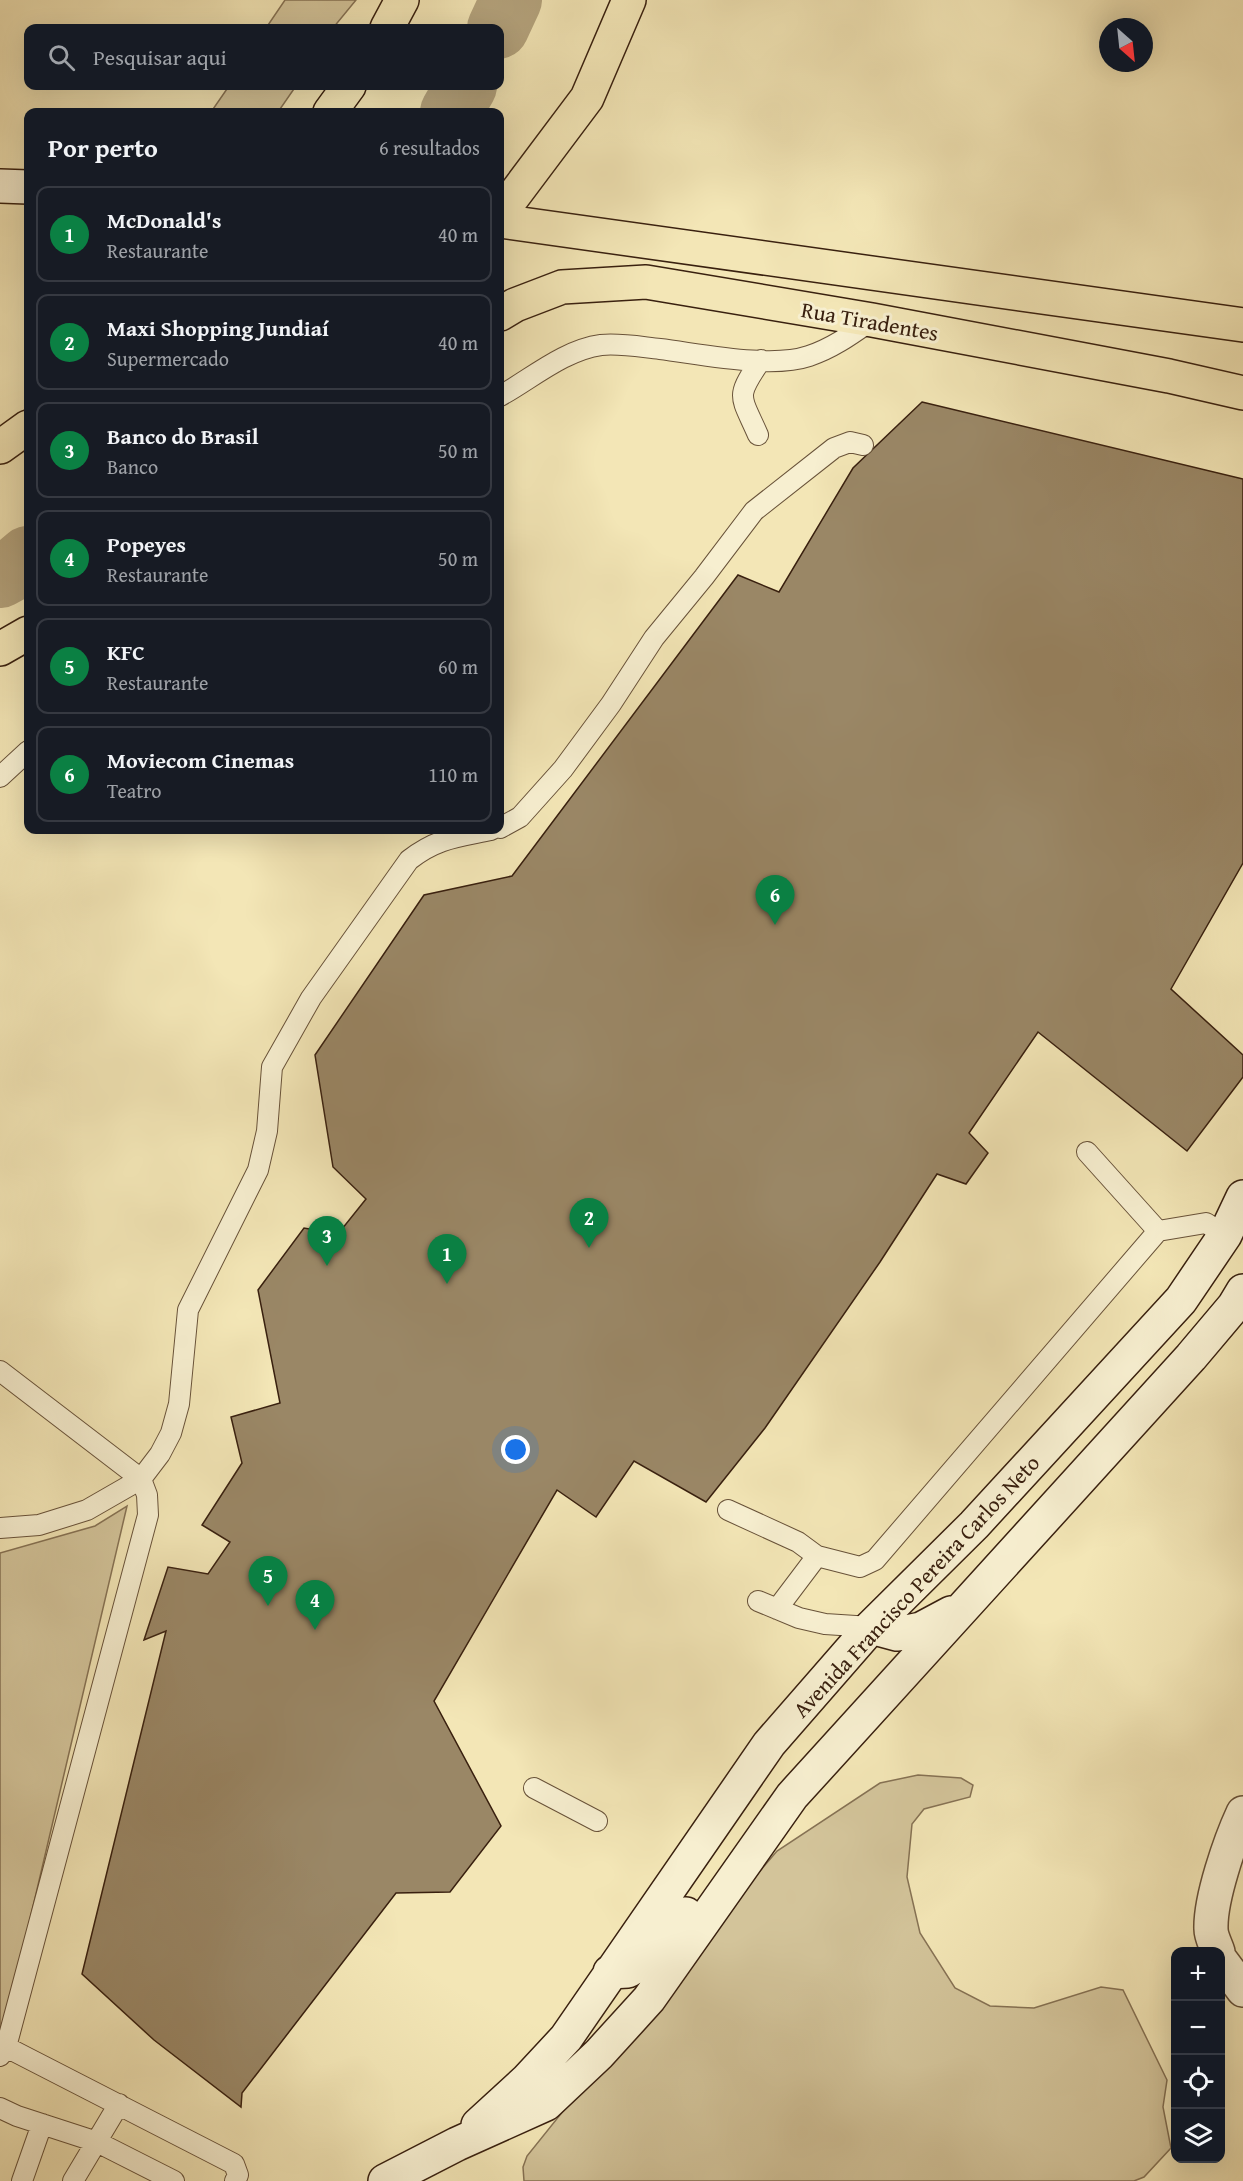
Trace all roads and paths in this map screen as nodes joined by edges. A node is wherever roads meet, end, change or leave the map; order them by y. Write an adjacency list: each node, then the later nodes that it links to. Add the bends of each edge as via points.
1 (402, 0): 3 (main road)
2 (629, 0): 8 (main road, via 587,98)
3 (389, 24)
4 (346, 90): 5 (main road)
5 (333, 108)
6 (0, 186): 7 (street)
7 (24, 187)
8 (504, 209)
9 (504, 222): 12 (main road, Rua Tiradentes)
10 (504, 312): 11 (main road, Rua Tiradentes, via 562,287 646,282)
11 (872, 320): 13 (lane, via 836,345 808,357 781,362); 14 (main road, Rua Tiradentes)
12 (1243, 325)
13 (761, 360): 15 (lane, via 601,345 552,364); 17 (lane, via 741,397)
14 (1243, 393)
15 (504, 394)
16 (24, 430): 19 (main road)
17 (758, 435)
18 (863, 445): 24 (lane, via 850,442 834,448 754,511 654,638 563,769 520,817)
19 (0, 447)
20 (24, 635): 21 (main road)
21 (0, 649)
22 (24, 755): 23 (lane)
23 (0, 777)
24 (504, 826)
25 (471, 834): 33 (lane, via 446,839 409,860 311,998 272,1067 267,1131 258,1170 188,1310 179,1404 171,1433)
26 (1087, 1152): 28 (lane)
27 (1243, 1197): 29 (street, Avenida Francisco Pereira Carlos Neto)
28 (1158, 1231): 29 (lane, via 1206,1223); 36 (lane, via 876,1560 860,1567)
29 (1225, 1235): 31 (street, via 1223,1281 1215,1313); 40 (street, Avenida Francisco Pereira Carlos Neto, via 1173,1308 975,1525)
30 (1243, 1292): 31 (street, Avenida Francisco Pereira Carlos Neto)
31 (1191, 1358): 38 (street, Avenida Francisco Pereira Carlos Neto)
32 (0, 1371): 33 (lane)
33 (141, 1479): 35 (lane, via 87,1510 39,1525); 49 (lane, via 148,1515)
34 (728, 1510): 36 (lane, via 798,1542)
35 (0, 1528)
36 (817, 1556): 39 (lane)
37 (758, 1601): 39 (lane)
38 (966, 1606): 40 (street, via 921,1629 897,1634); 44 (street, Avenida Francisco Pereira Carlos Neto, via 792,1796)
39 (777, 1609): 40 (lane, via 825,1624)
40 (871, 1627): 47 (street, Avenida Francisco Pereira Carlos Neto, via 769,1744)
41 (534, 1788): 43 (lane)
42 (1243, 1813): 45 (street, via 1213,1905 1211,1931)
43 (597, 1821)
44 (725, 1893): 47 (street, via 686,1914 651,1956 628,1971); 54 (street, Avenida Francisco Pereira Carlos Neto, via 649,1999 546,2104)
45 (1216, 1947)
46 (1225, 1965): 48 (street)
47 (610, 1972): 54 (street, Avenida Francisco Pereira Carlos Neto, via 566,2038)
48 (1243, 1990)
49 (3, 2052): 50 (lane)
50 (119, 2104): 53 (lane); 58 (lane, via 234,2164 238,2175)
51 (0, 2108): 52 (lane)
52 (42, 2124): 53 (lane); 55 (lane)
53 (97, 2142): 56 (lane); 57 (lane)
54 (457, 2144): 59 (street, Avenida Francisco Pereira Carlos Neto)
55 (22, 2181)
56 (73, 2181)
57 (174, 2181)
58 (235, 2181)
59 (385, 2181)

